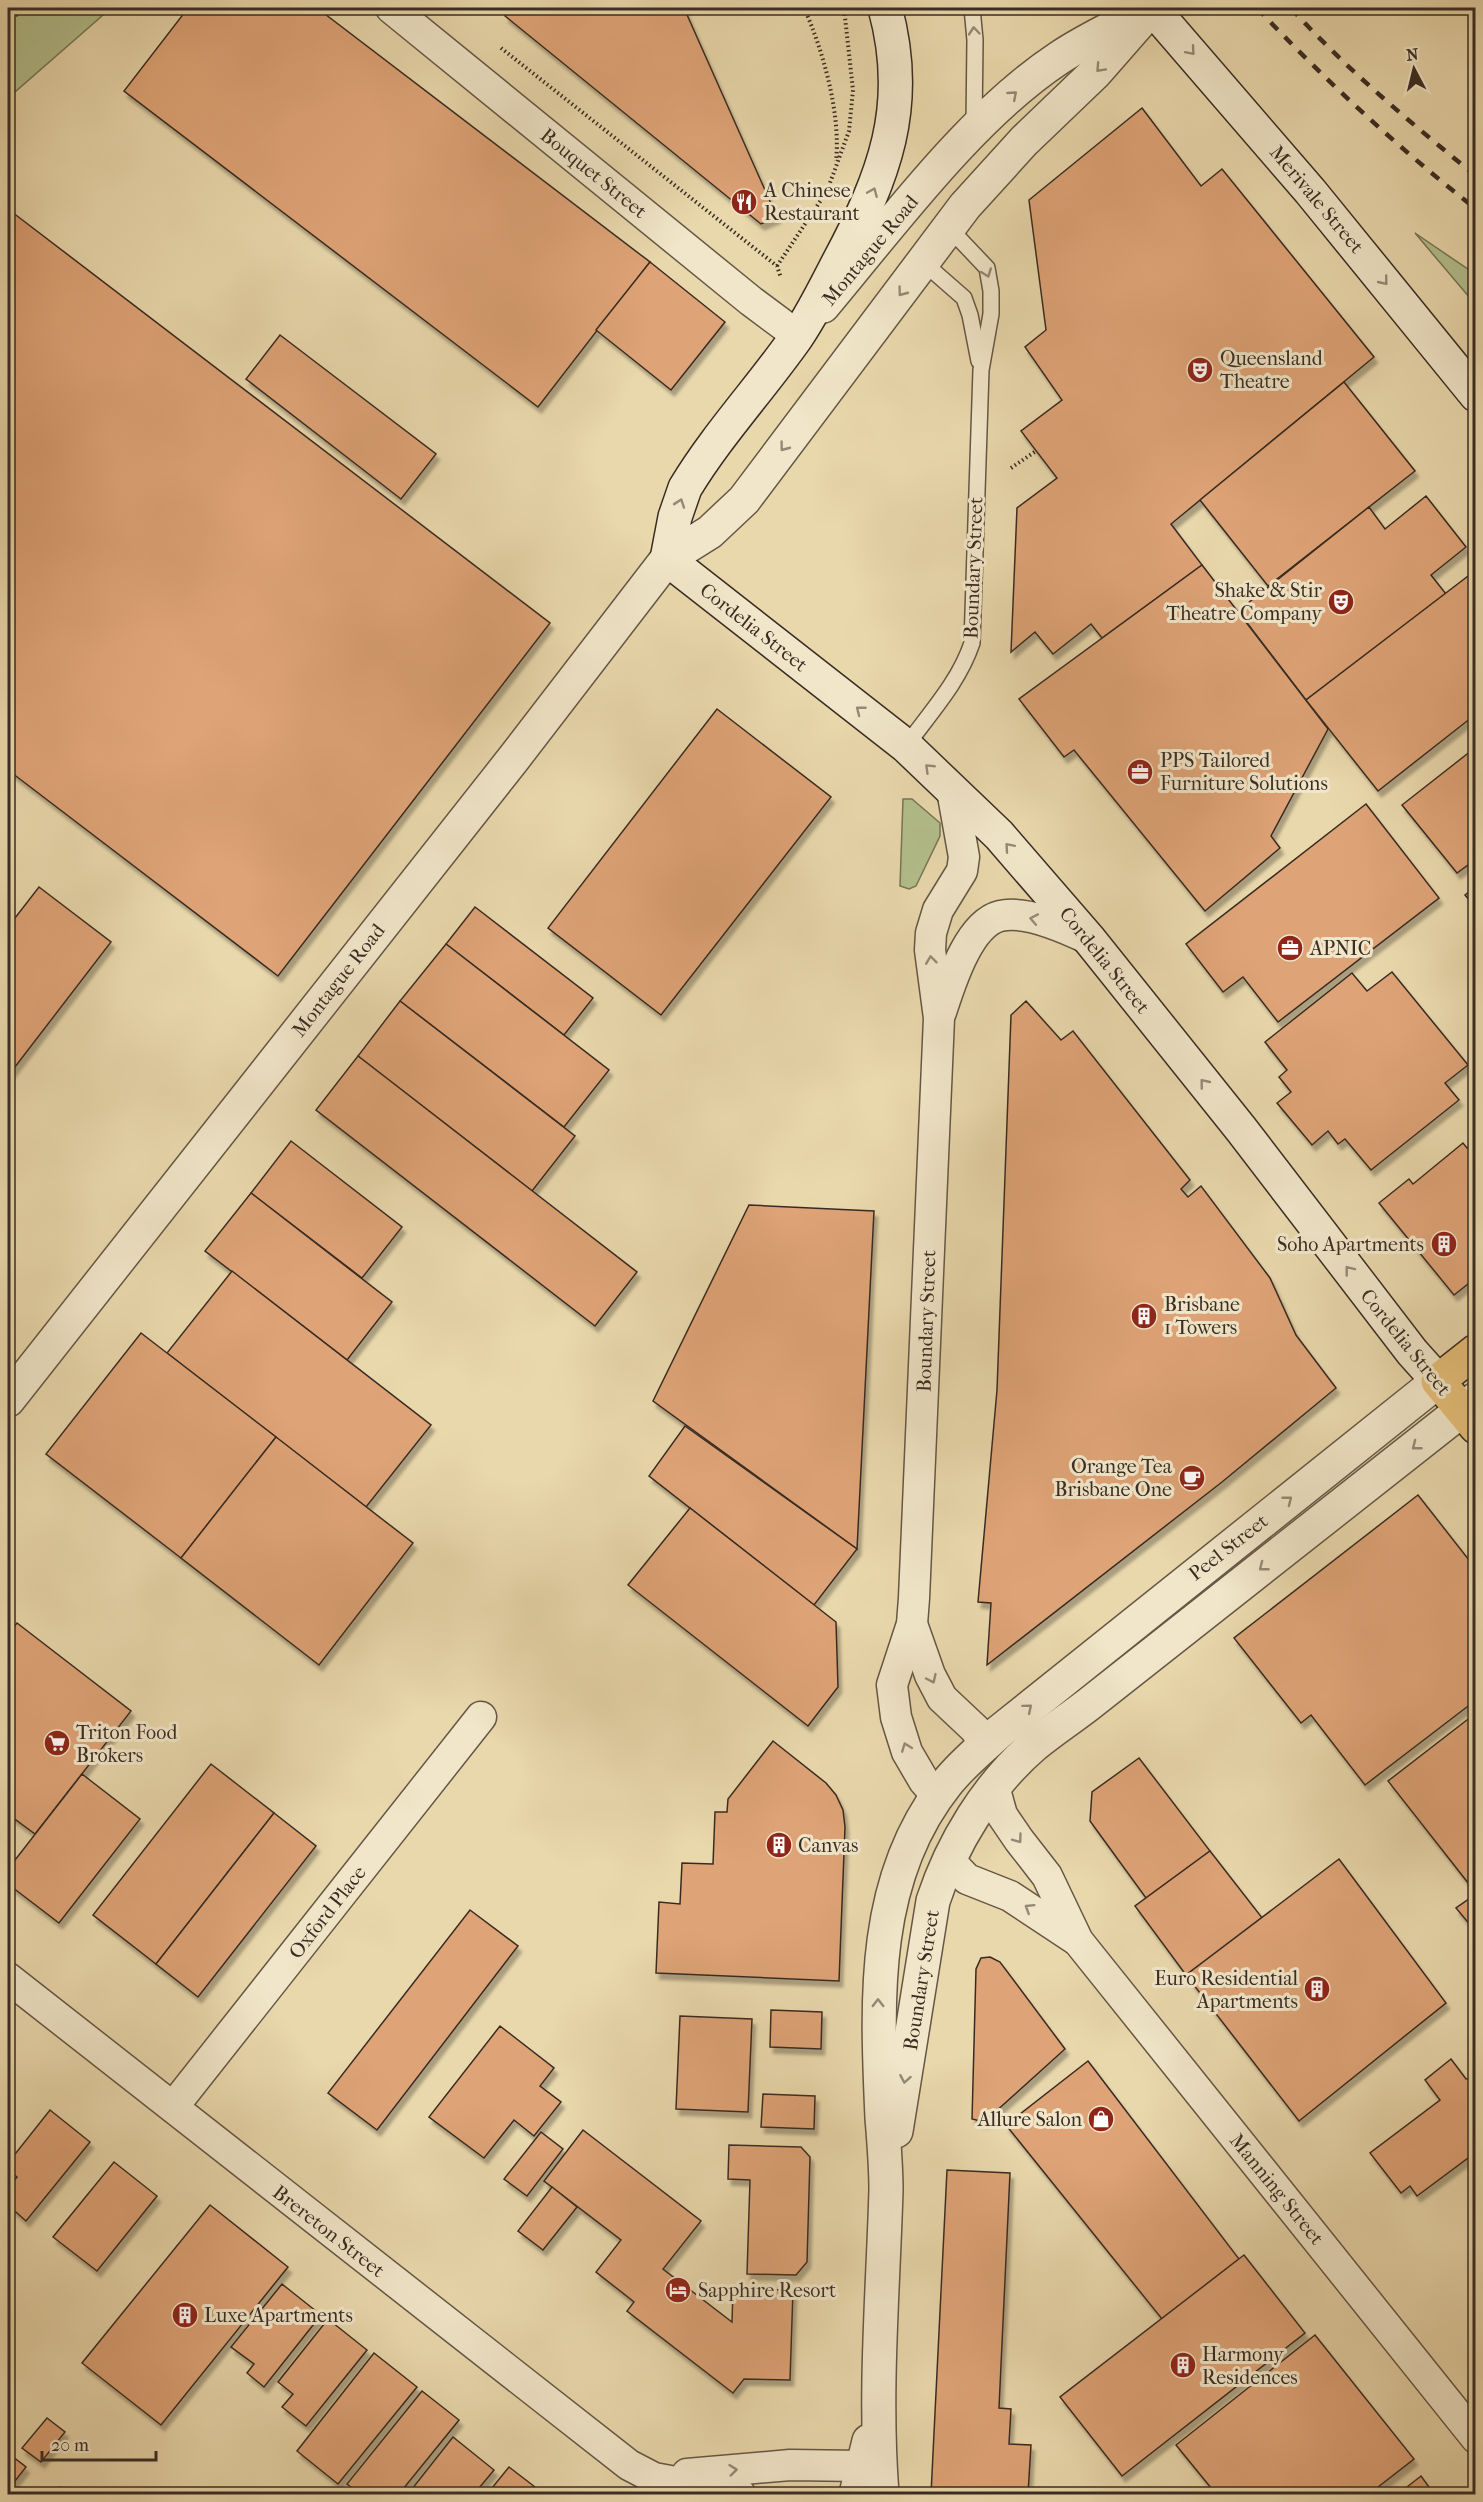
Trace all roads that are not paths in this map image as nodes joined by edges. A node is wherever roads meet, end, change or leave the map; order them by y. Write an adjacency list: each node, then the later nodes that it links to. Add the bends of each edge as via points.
1 (391, 8): 8 (street, Bouquet Street)
2 (885, 8): 8 (street, one-way to 2, via 859,223 884,164 896,81 892,33)
3 (972, 8): 5 (lane, one-way to 3)
4 (1152, 8): 5 (street, Montague Road, one-way to 4, via 1057,59); 6 (street, Montague Road, one-way to 6, via 1096,72 993,173); 10 (street, Merivale Street, one-way to 10, via 1303,182)
5 (974, 131): 8 (street, Montague Road)
6 (950, 229): 7 (street, Montague Road); 9 (lane, Boundary Street, one-way to 9, via 989,273 991,314)
7 (924, 263): 9 (lane, Boundary Street, via 964,298); 11 (street, Montague Road, one-way to 11, via 744,500 710,532)
8 (798, 336): 11 (street, Montague Road, one-way to 8, via 685,488)
9 (981, 370): 12 (lane, Boundary Street, via 972,643 950,686)
10 (1476, 395)
11 (667, 560): 12 (street, Cordelia Street, one-way to 11); 18 (street, Montague Road)
12 (906, 746): 13 (street, Cordelia Street, one-way to 12)
13 (952, 790): 14 (street, Cordelia Street, one-way to 13, via 999,835); 15 (street, Boundary Street, one-way to 13, via 930,933 938,910 962,871 964,857)
14 (1089, 939): 15 (street, Boundary Street, one-way to 15, via 1036,919 1010,915 995,918 978,932 966,950); 17 (street, Cordelia Street, one-way to 14)
15 (939, 1018): 20 (street, Boundary Street)
16 (1476, 1351): 17 (main road, Peel Street)
17 (1438, 1381): 19 (main road, Cordelia Street); 22 (street, Peel Street, one-way to 17)
18 (8, 1400)
19 (1471, 1412): 23 (street, Peel Street, one-way to 23, via 1033,1746)
20 (912, 1624): 22 (street, Boundary Street, one-way to 22, via 942,1698 976,1730); 24 (street, Boundary Street, one-way to 20, via 907,1752 896,1717 892,1685)
21 (481, 1717): 28 (street, Oxford Place)
22 (984, 1746): 23 (street); 24 (street, Boundary Street)
23 (994, 1786): 25 (street, Boundary Street); 26 (street, Manning Street, one-way to 26, via 1002,1815 1047,1876)
24 (937, 1796): 25 (street); 29 (street, Boundary Street, one-way to 24, via 878,2016 884,1932 903,1858)
25 (950, 1861): 26 (street, Manning Street, one-way to 25, via 1010,1896 967,1879); 29 (street, Boundary Street, one-way to 29, via 941,1877 929,1923)
26 (1078, 1941): 31 (street, Manning Street)
27 (8, 1978): 28 (street, Brereton Street)
28 (173, 2107): 32 (street, Brereton Street, via 620,2459)
29 (886, 2187): 30 (street, Boundary Street)
30 (877, 2412): 33 (street, Boundary Street); 35 (street, Boundary Street)
31 (1476, 2438)
32 (654, 2478): 33 (street, one-way to 33, via 779,2465); 34 (street, Brereton Street)
33 (859, 2480)
34 (740, 2494)
35 (882, 2494)

